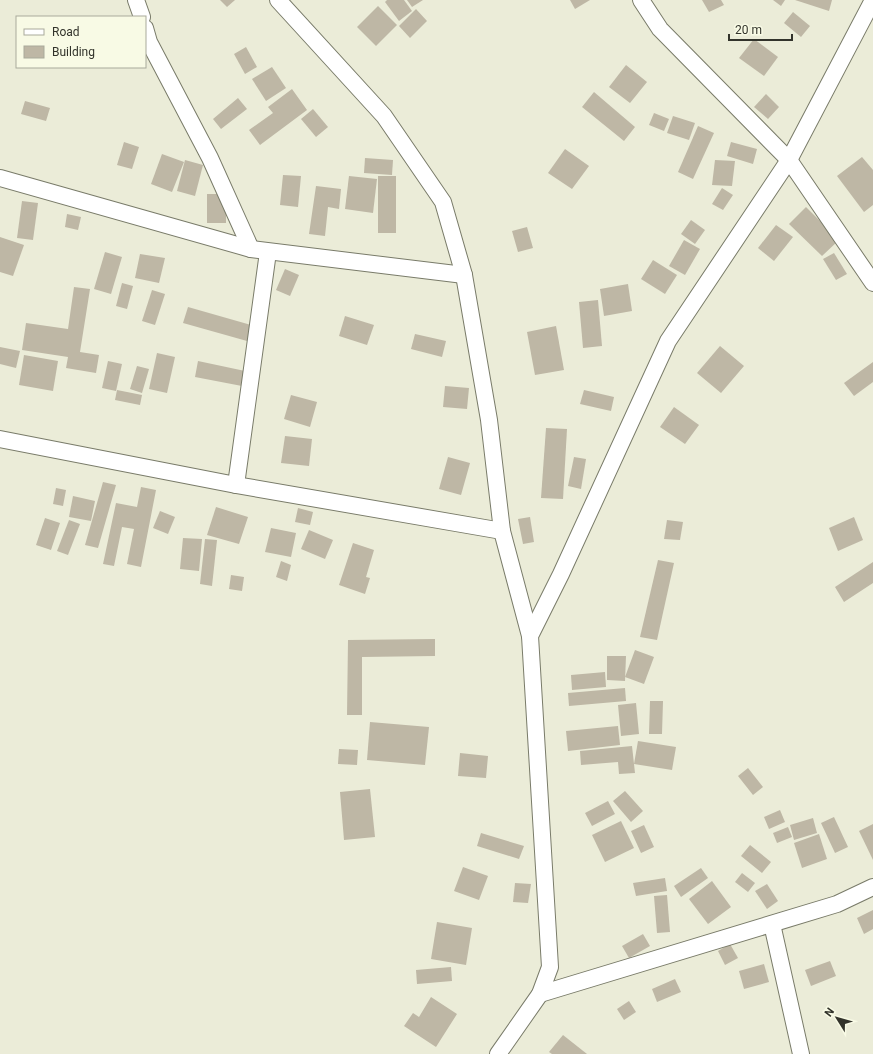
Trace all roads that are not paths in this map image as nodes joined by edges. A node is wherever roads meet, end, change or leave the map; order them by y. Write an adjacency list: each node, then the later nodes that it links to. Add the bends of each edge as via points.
1 (136, 0): 5 (street)
2 (278, 0): 11 (street, via 384,116 443,202)
3 (641, 0): 7 (street, via 660,29)
4 (873, 0): 7 (street)
5 (142, 16)
6 (146, 32): 9 (street, via 149,42 210,158)
7 (789, 160): 12 (street); 16 (street, via 668,341 565,566)
8 (0, 178): 9 (street)
9 (251, 249): 10 (street)
10 (268, 252): 11 (street); 14 (street)
11 (464, 275): 15 (street, via 489,420)
12 (873, 283)
13 (0, 439): 14 (street)
14 (236, 485): 15 (street)
15 (502, 531): 16 (street)
16 (530, 636): 19 (street, via 550,967)
17 (873, 887): 18 (street, via 837,904)
18 (772, 924): 19 (street); 21 (street)
19 (540, 994): 20 (street)
20 (498, 1054)
21 (801, 1054)

